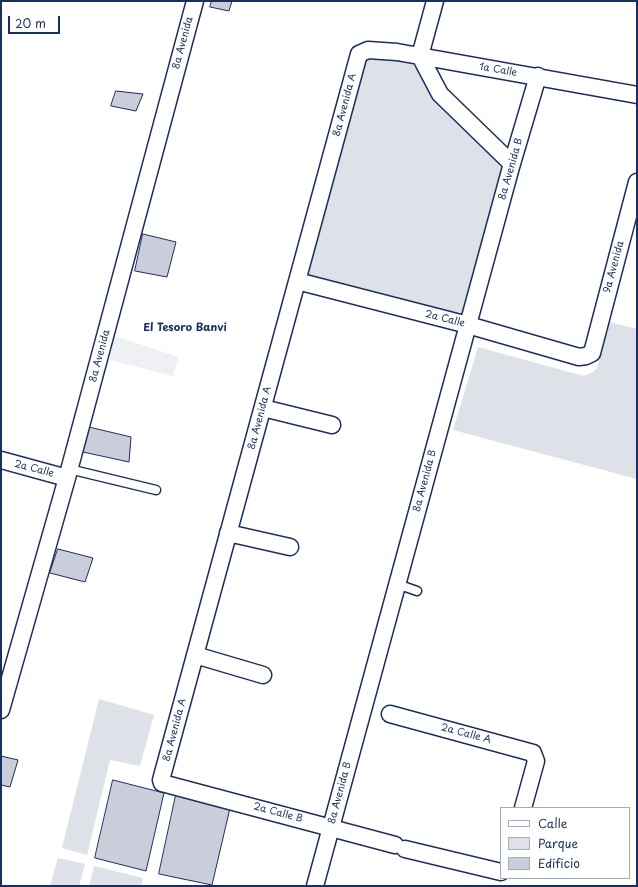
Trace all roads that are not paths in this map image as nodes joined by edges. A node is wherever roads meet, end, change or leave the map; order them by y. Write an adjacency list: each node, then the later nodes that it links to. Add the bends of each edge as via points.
1 (194, 1): 15 (street, 8a Avenida)
2 (436, 1): 4 (street)
3 (359, 54): 4 (street, 1a Calle, via 368,50); 9 (street, 8a Avenida A)
4 (420, 56): 5 (street, 1a Calle); 7 (street, via 440,94)
5 (538, 76): 6 (street, 1a Calle); 7 (street, 8a Avenida B)
6 (637, 95)
7 (512, 164): 10 (street, 8a Avenida B)
8 (637, 182): 11 (street, 9a Avenida)
9 (298, 281): 10 (street, 2a Calle); 12 (street, 8a Avenida A)
10 (468, 325): 11 (street, 2a Calle, via 579,357); 19 (street, 8a Avenida B)
11 (592, 353)
12 (262, 408): 13 (street); 17 (street, 8a Avenida A)
13 (332, 425)
14 (1, 460): 15 (street, 2a Calle)
15 (68, 474): 16 (lane); 23 (street, 8a Avenida)
16 (156, 490)
17 (228, 533): 18 (street); 21 (street, 8a Avenida A)
18 (290, 547)
19 (397, 584): 20 (lane); 27 (street, 8a Avenida B)
20 (417, 591)
21 (195, 655): 22 (street); 25 (street, 8a Avenida A)
22 (263, 675)
23 (1, 710)
24 (390, 714): 26 (street, 2a Calle A, via 533,753 536,761)
25 (162, 782): 27 (street, 2a Calle B)
26 (523, 807)
27 (330, 827): 28 (street, 2a Calle B); 29 (street, 8a Avenida B)
28 (500, 872)
29 (315, 886)

